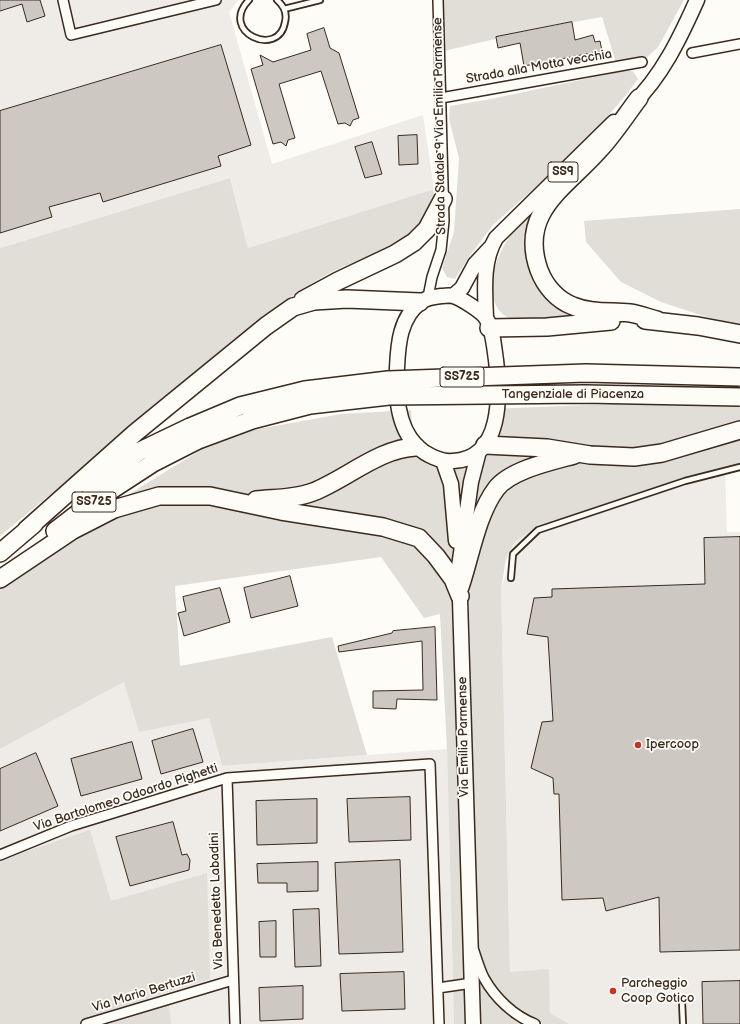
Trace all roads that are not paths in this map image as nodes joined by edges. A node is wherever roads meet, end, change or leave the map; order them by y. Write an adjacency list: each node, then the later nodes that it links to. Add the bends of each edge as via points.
1 (63, 0): 2 (street, via 71,35)
2 (216, 0)
3 (249, 0): 8 (lane, via 243,6 241,21 243,29 254,39 270,40 282,31 285,24)
4 (277, 0): 8 (lane)
5 (320, 0): 8 (lane)
6 (438, 0): 12 (street, Strada Statale 9 Via Emilia Parmense)
7 (697, 0): 13 (main road, SS9, via 671,55)
8 (284, 9)
9 (740, 44): 10 (street)
10 (692, 54)
11 (642, 62): 12 (street, Strada alla Motta vecchia)
12 (441, 98): 14 (street, Strada Statale 9 Via Emilia Parmense)
13 (639, 98): 15 (main road, SS9, via 507,227); 19 (highway, via 600,149 545,205 538,220 533,243 535,260 542,280 552,293 572,306 593,312 632,313)
14 (443, 199): 17 (street, Strada Statale 9 Via Emilia Parmense, via 444,221 440,250); 18 (highway, via 428,229 414,242)
15 (490, 248): 16 (main road, via 475,264 462,288); 20 (main road, via 484,284)
16 (453, 296): 17 (main road); 20 (main road, via 473,307)
17 (424, 300): 18 (highway, via 347,299 314,301); 26 (main road, Strada Statale 9 Via Emilia Parmense, via 408,316 400,333 396,385 398,407 404,428)
18 (293, 307): 32 (highway, via 135,433)
19 (657, 320): 20 (highway, via 623,320 547,327); 21 (highway)
20 (488, 323): 27 (main road, via 498,384 497,409 494,428)
21 (740, 334)
22 (740, 377): 25 (highway, Tangenziale di Piacenza / SS725, bridge, via 586,373 388,380 305,390 240,406)
23 (740, 397): 25 (highway, Tangenziale di Piacenza / SS725, bridge, via 585,394 389,396 310,405)
24 (740, 430): 28 (highway, via 662,453 634,457)
25 (194, 434): 32 (highway, Tangenziale di Piacenza / SS725, via 140,452); 35 (highway, Tangenziale di Piacenza / SS725, via 90,504)
26 (416, 447): 29 (main road, Strada Statale 9 Via Emilia Parmense); 31 (highway, via 403,447 313,492 296,497)
27 (482, 448): 28 (highway, via 547,448); 29 (main road, via 468,458); 34 (main road, Via Emilia Parmense, via 468,497)
28 (580, 453): 37 (highway, via 519,472 496,488 479,521)
29 (443, 461): 34 (main road, via 451,484)
30 (740, 467): 36 (lane, via 685,481 538,530 513,554)
31 (240, 501): 35 (highway, via 210,496 159,496 114,509 73,530); 37 (highway, via 281,511 383,527 419,538 436,556)
32 (26, 530): 33 (highway, Tangenziale di Piacenza / SS725)
33 (0, 553)
34 (459, 567): 37 (main road, Via Emilia Parmense)
35 (0, 578)
36 (511, 578)
37 (460, 592): 40 (main road, Via Emilia Parmense)
38 (227, 778): 39 (street, Via Bartolomeo Odoardo Pighetti, via 71,826); 41 (street, Via Benedetto Labadini); 43 (street, Via Bartolomeo Odoardo Pighetti, via 430,764)
39 (0, 855)
40 (471, 944): 42 (main road, Via Emilia Parmense); 49 (street, via 484,978 492,990 515,1013)
41 (233, 980): 45 (street, Via Mario Bertuzzi); 46 (street, Via Benedetto Labadini)
42 (472, 983): 43 (street); 48 (main road, Via Emilia Parmense)
43 (438, 988): 47 (street)
44 (682, 1001): 50 (lane)
45 (86, 1024)
46 (235, 1024)
47 (439, 1024)
48 (473, 1024)
49 (532, 1024)
50 (683, 1024)

